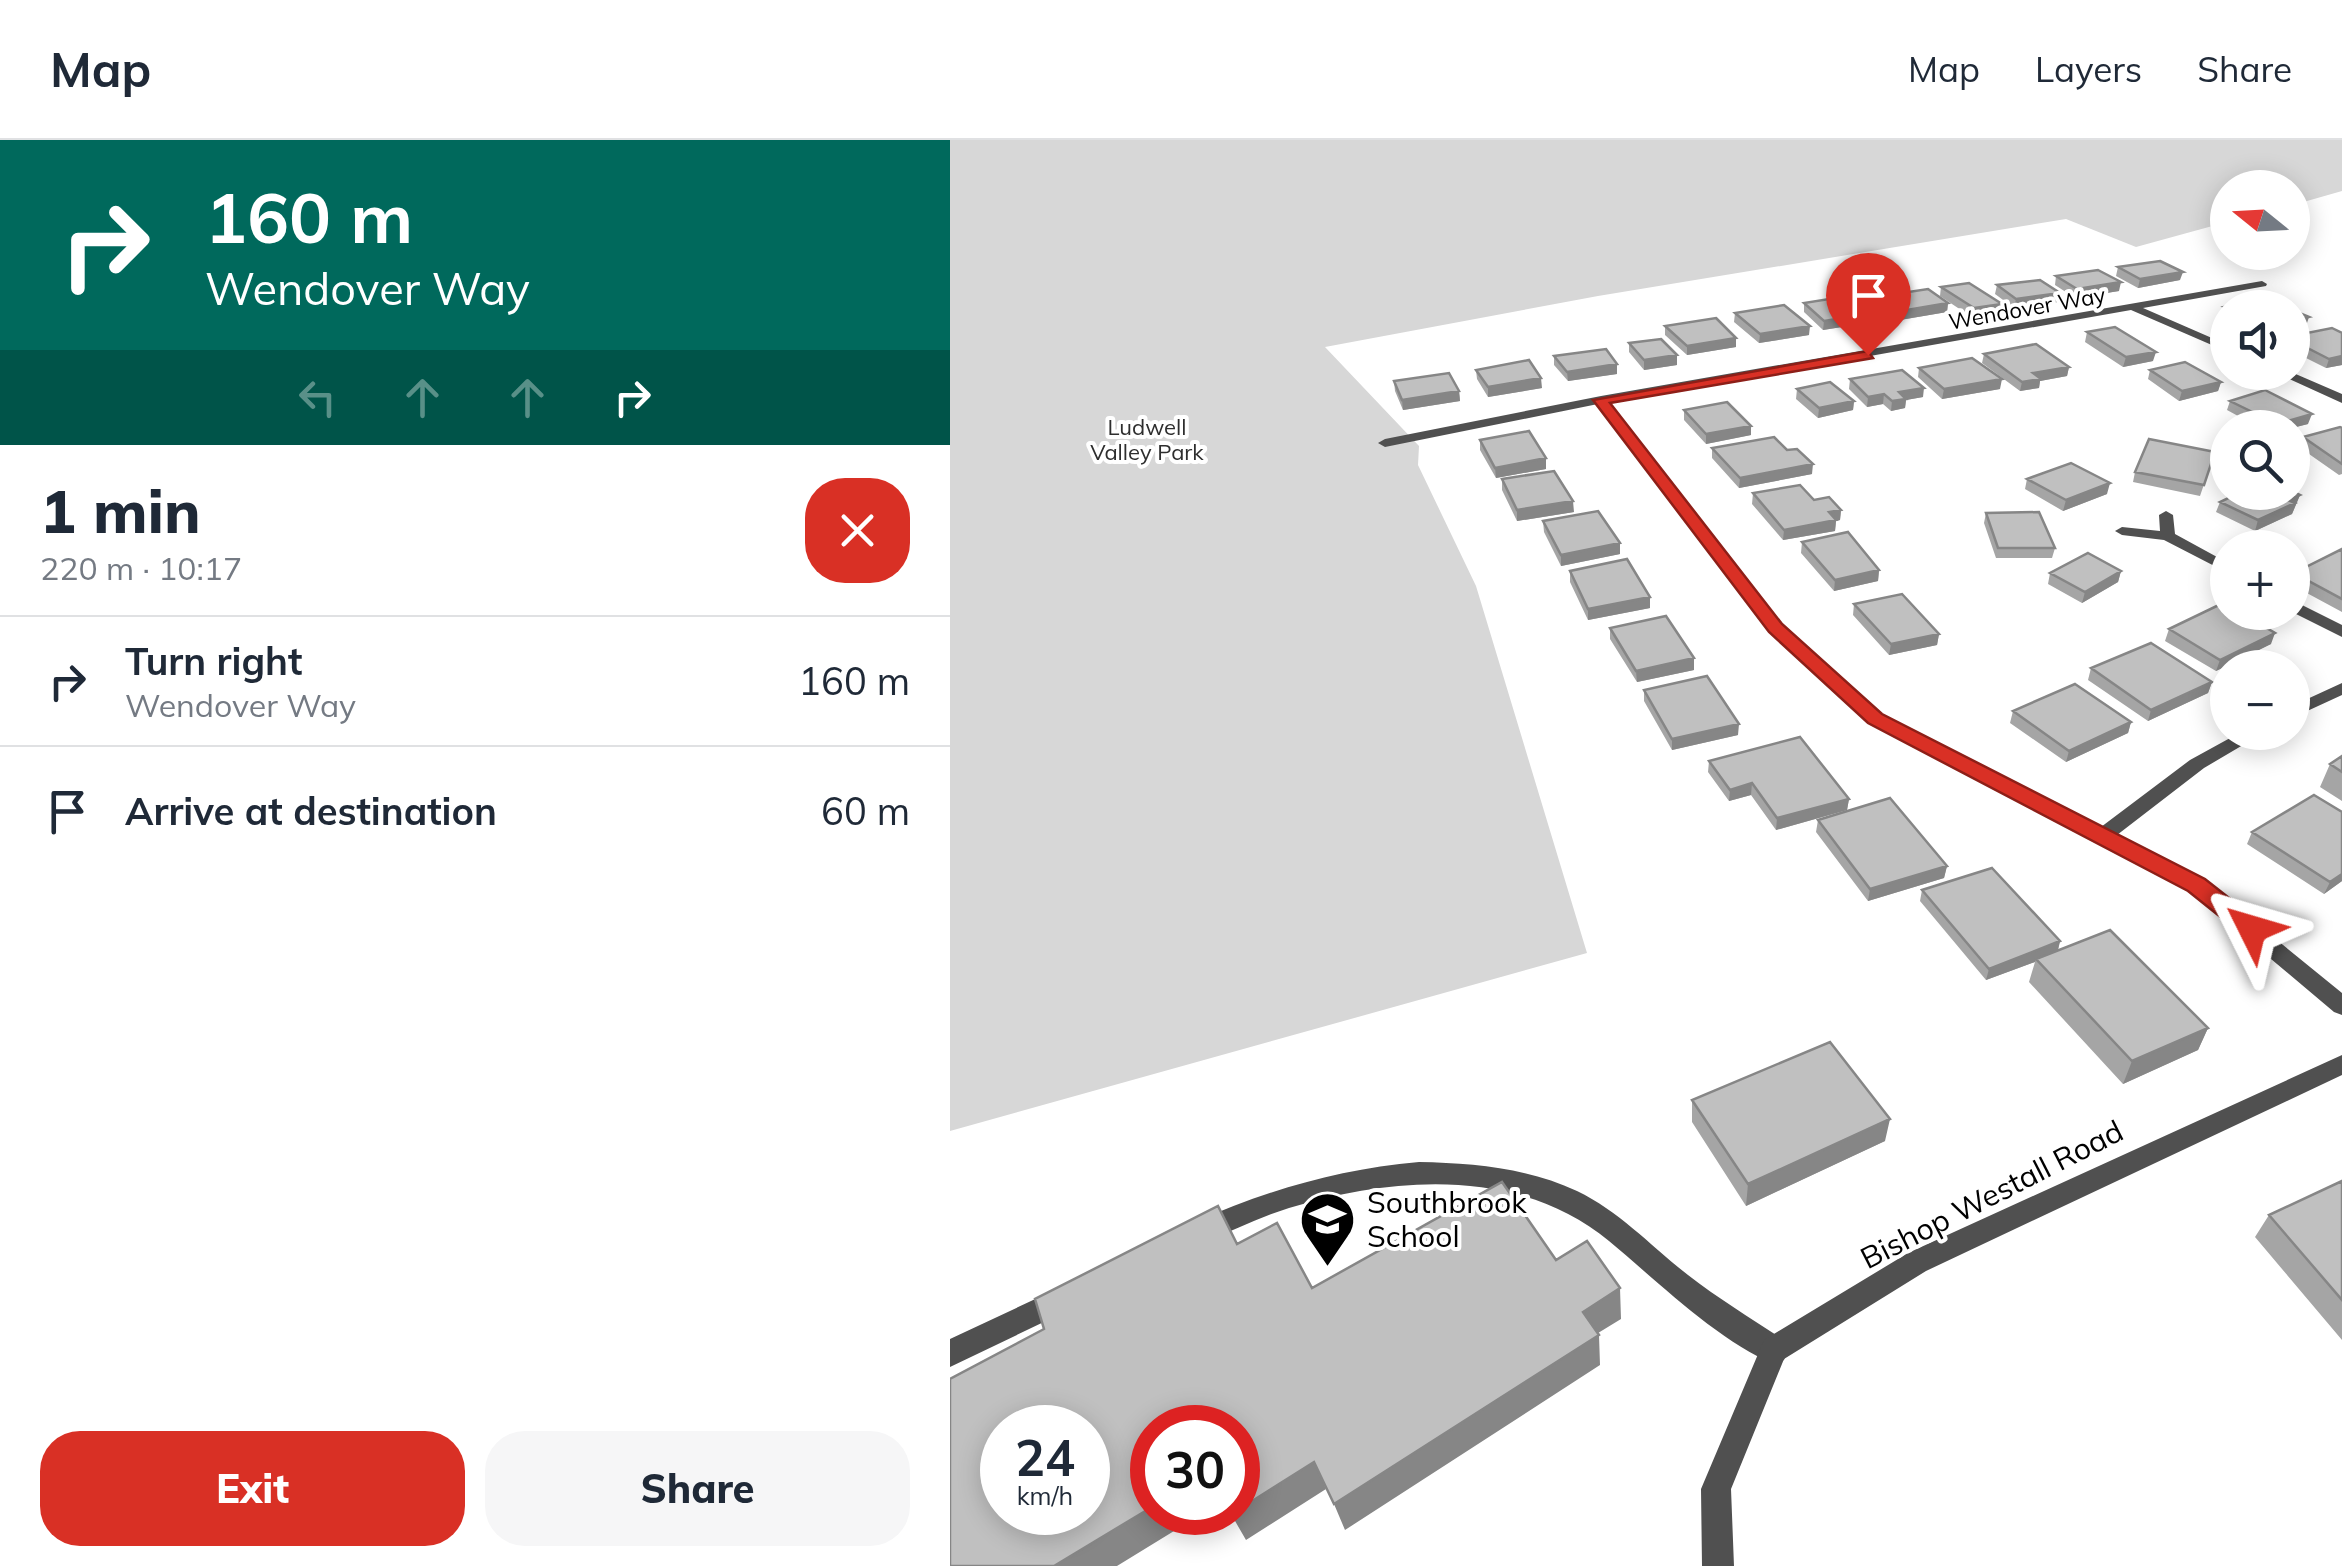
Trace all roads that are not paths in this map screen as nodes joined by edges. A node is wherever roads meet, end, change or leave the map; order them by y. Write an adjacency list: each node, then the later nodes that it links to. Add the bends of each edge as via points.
1 (2262, 284): 2 (street, Wendover Way)
2 (2136, 309): 3 (street); 5 (street, Wendover Way)
3 (2210, 342)
4 (2310, 386): 6 (street)
5 (1600, 400): 7 (street, Wendover Way); 17 (street, via 1776,628 1875,718)
6 (2342, 400)
7 (1384, 444)
8 (2166, 514): 10 (street)
9 (2122, 531): 10 (street)
10 (2168, 536): 11 (street)
11 (2210, 559)
12 (2310, 614): 13 (street)
13 (2342, 632)
14 (2342, 688): 15 (street)
15 (2310, 705)
16 (2223, 750): 17 (street)
17 (2104, 835): 18 (street, via 2222,903)
18 (2342, 1006)
19 (2342, 1064): 22 (street, Bishop Westall Road, via 1917,1262)
20 (1182, 1241): 22 (street, via 1254,1206 1376,1176 1478,1175 1553,1192)
21 (1093, 1284): 23 (street)
22 (1774, 1350): 24 (street, via 1716,1489)
23 (950, 1353)
24 (1718, 1566)

